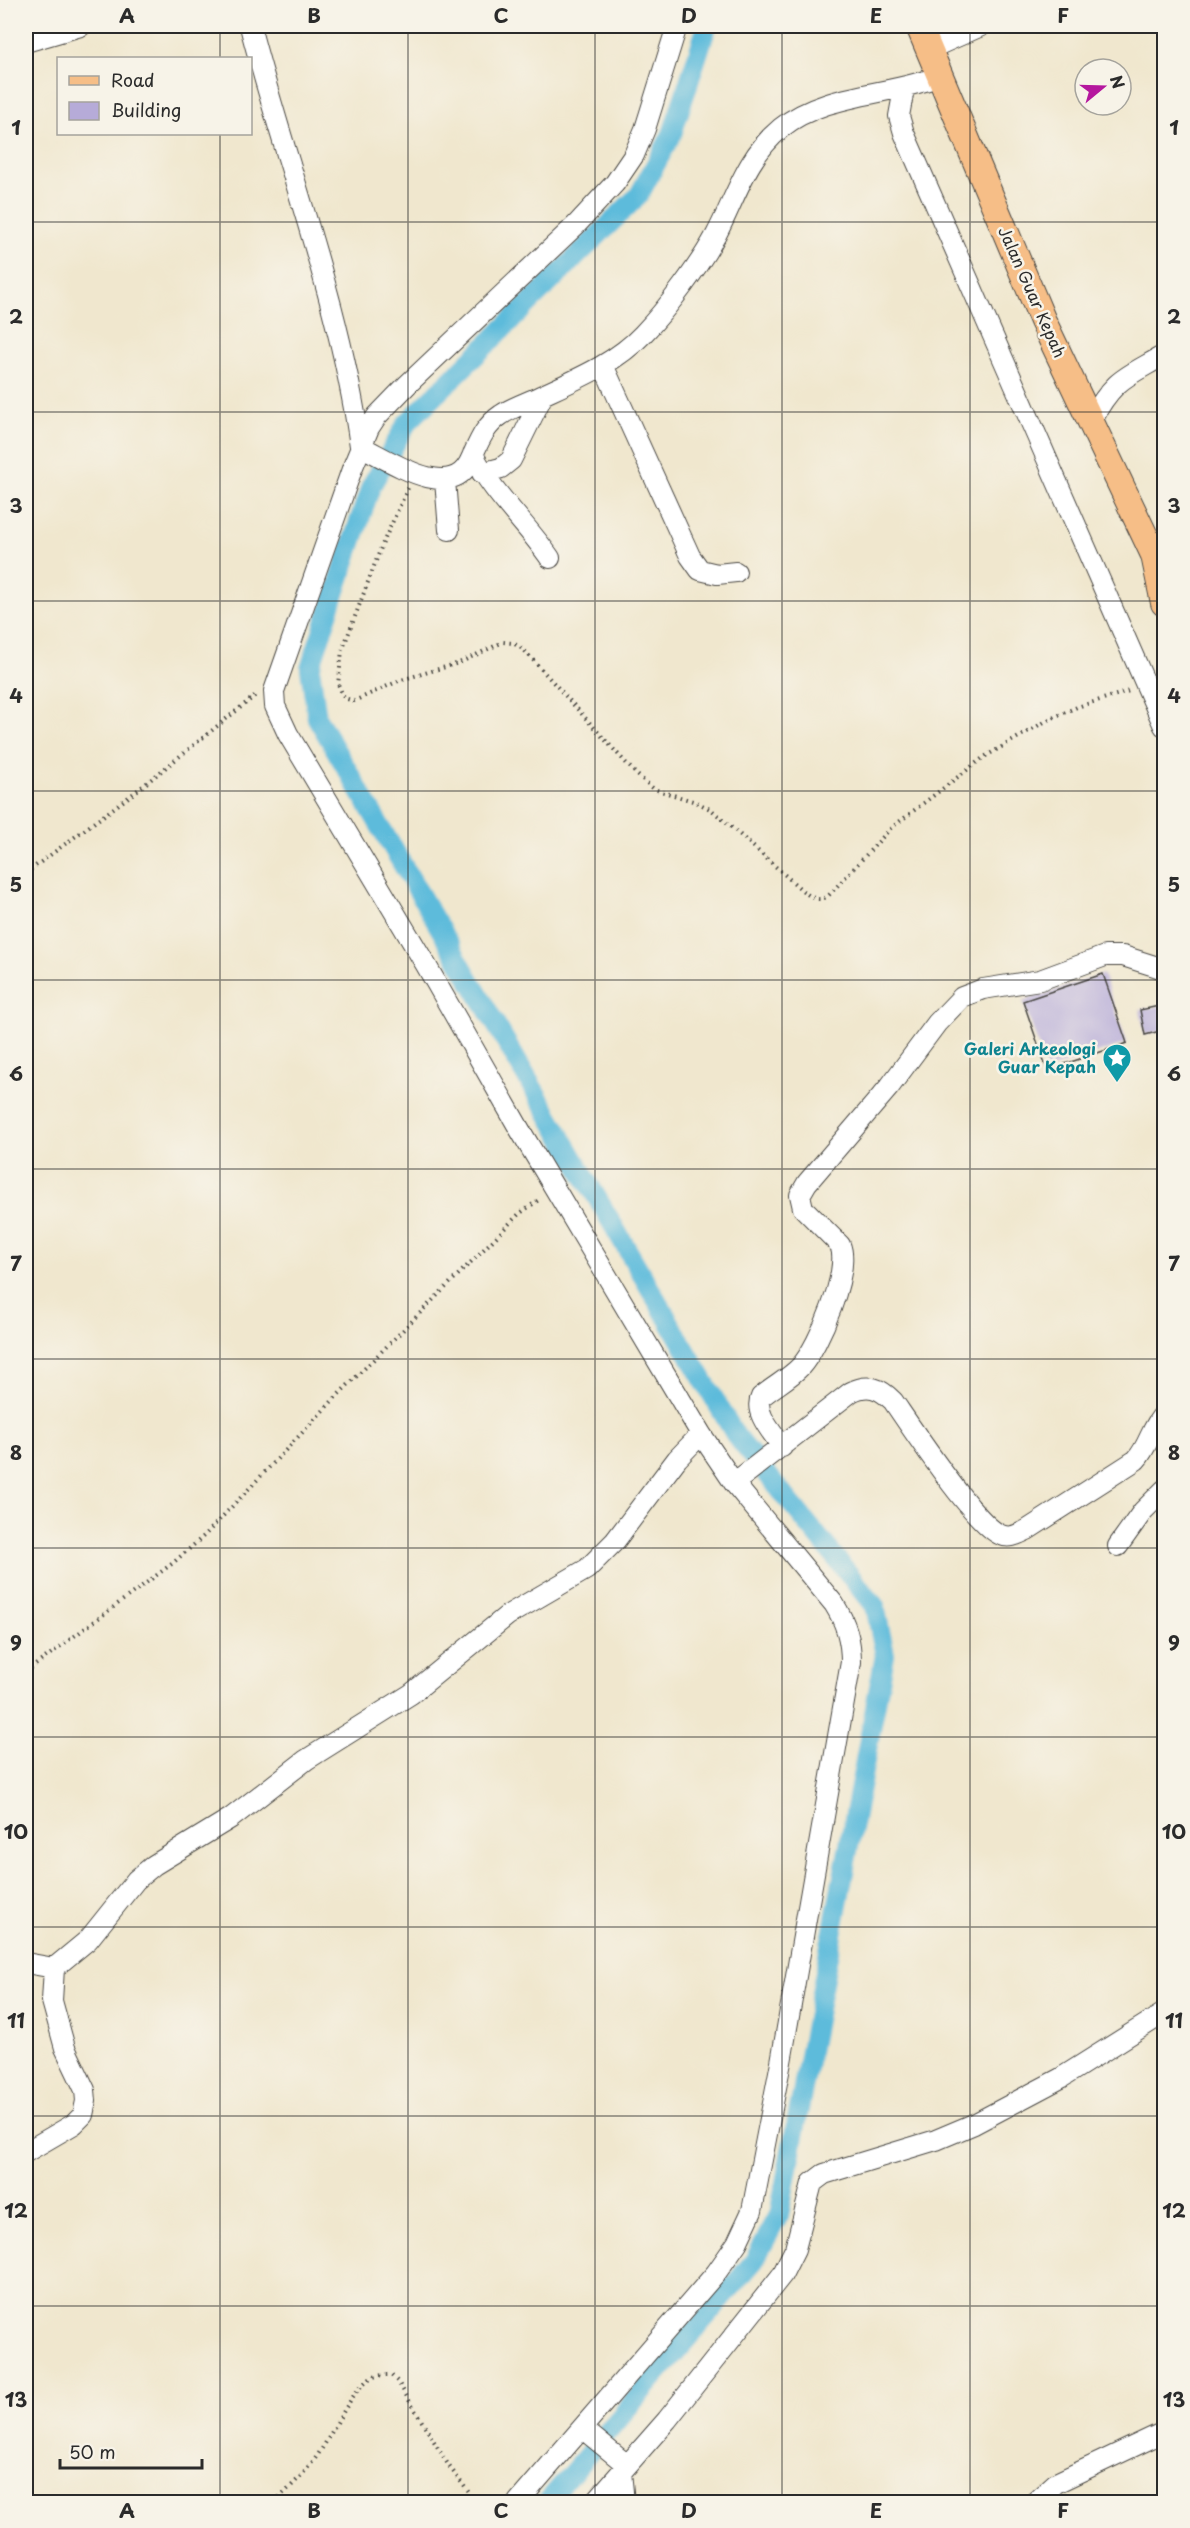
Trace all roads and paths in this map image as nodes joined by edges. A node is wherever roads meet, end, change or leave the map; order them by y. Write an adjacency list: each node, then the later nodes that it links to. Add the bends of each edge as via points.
1 (81, 26): 6 (street)
2 (250, 26): 14 (street, via 334,321)
3 (677, 26): 14 (street, via 645,129 634,155 615,183 394,398 377,416)
4 (919, 26): 7 (main road, Jalan Guar Kepah)
5 (981, 26): 7 (street)
6 (26, 42)
7 (927, 50): 8 (main road, Jalan Guar Kepah)
8 (940, 76): 9 (street); 13 (main road, Jalan Guar Kepah, via 1043,321)
9 (904, 88): 11 (street, via 819,107 794,119 774,135 755,155 714,239 689,276 643,335); 24 (street, via 899,109 904,133)
10 (1164, 355): 13 (street, via 1115,384)
11 (603, 365): 12 (street); 22 (street, via 690,556 700,570 717,574)
12 (543, 395): 15 (street, via 500,416 485,430); 17 (street, via 511,460 501,468)
13 (1091, 421): 21 (main road, Jalan Guar Kepah)
14 (360, 446): 16 (street); 25 (street)
15 (473, 454): 17 (street); 18 (street, via 464,471)
16 (413, 471): 18 (street); 24 (path, via 342,651 338,684 344,698 354,701 401,680 459,663 496,644 513,643 524,650 646,783 711,810 815,899 829,895 891,828 984,757 1077,707)
17 (482, 473): 20 (street)
18 (445, 480): 19 (street)
19 (449, 530)
20 (550, 558)
21 (1159, 564): 23 (main road, Jalan Guar Kepah)
22 (736, 572)
23 (1164, 603)
24 (1146, 685): 26 (street)
25 (274, 691): 27 (path, via 251,698 134,793); 29 (street, via 275,706 288,734)
26 (1164, 726)
27 (26, 873)
28 (1164, 969): 32 (street, via 1122,956 1105,956 1040,980 983,989 962,997 807,1183 800,1195 803,1208 840,1245 842,1268 808,1357 759,1402)
29 (557, 1191): 31 (street); 36 (path, via 519,1214 200,1540)
30 (1164, 1414): 32 (street, via 1136,1460 1027,1530 1010,1536 987,1525 893,1401 878,1389 865,1387 851,1392)
31 (701, 1434): 33 (street); 38 (street, via 676,1459 595,1562 508,1615 411,1695 306,1760 242,1810 154,1865 136,1880 88,1940)
32 (778, 1450): 33 (street)
33 (740, 1479): 42 (street, via 834,1604 849,1635 851,1662 752,2211 737,2243 716,2273)
34 (1164, 1490): 35 (street)
35 (1118, 1546)
36 (26, 1671)
37 (26, 1963): 38 (street)
38 (54, 1968): 40 (street, via 52,2001 86,2101 74,2124)
39 (1164, 2013): 43 (street, via 1061,2078 974,2124 936,2140 841,2167 812,2183 795,2249 782,2275 667,2420)
40 (26, 2152)
41 (1164, 2432): 49 (street, via 1056,2483)
42 (589, 2434): 43 (street); 46 (street)
43 (622, 2466): 47 (street); 48 (street)
44 (274, 2502): 45 (path, via 320,2453 368,2380 391,2375)
45 (476, 2502)
46 (518, 2502)
47 (595, 2502)
48 (624, 2502)
49 (1035, 2502)

